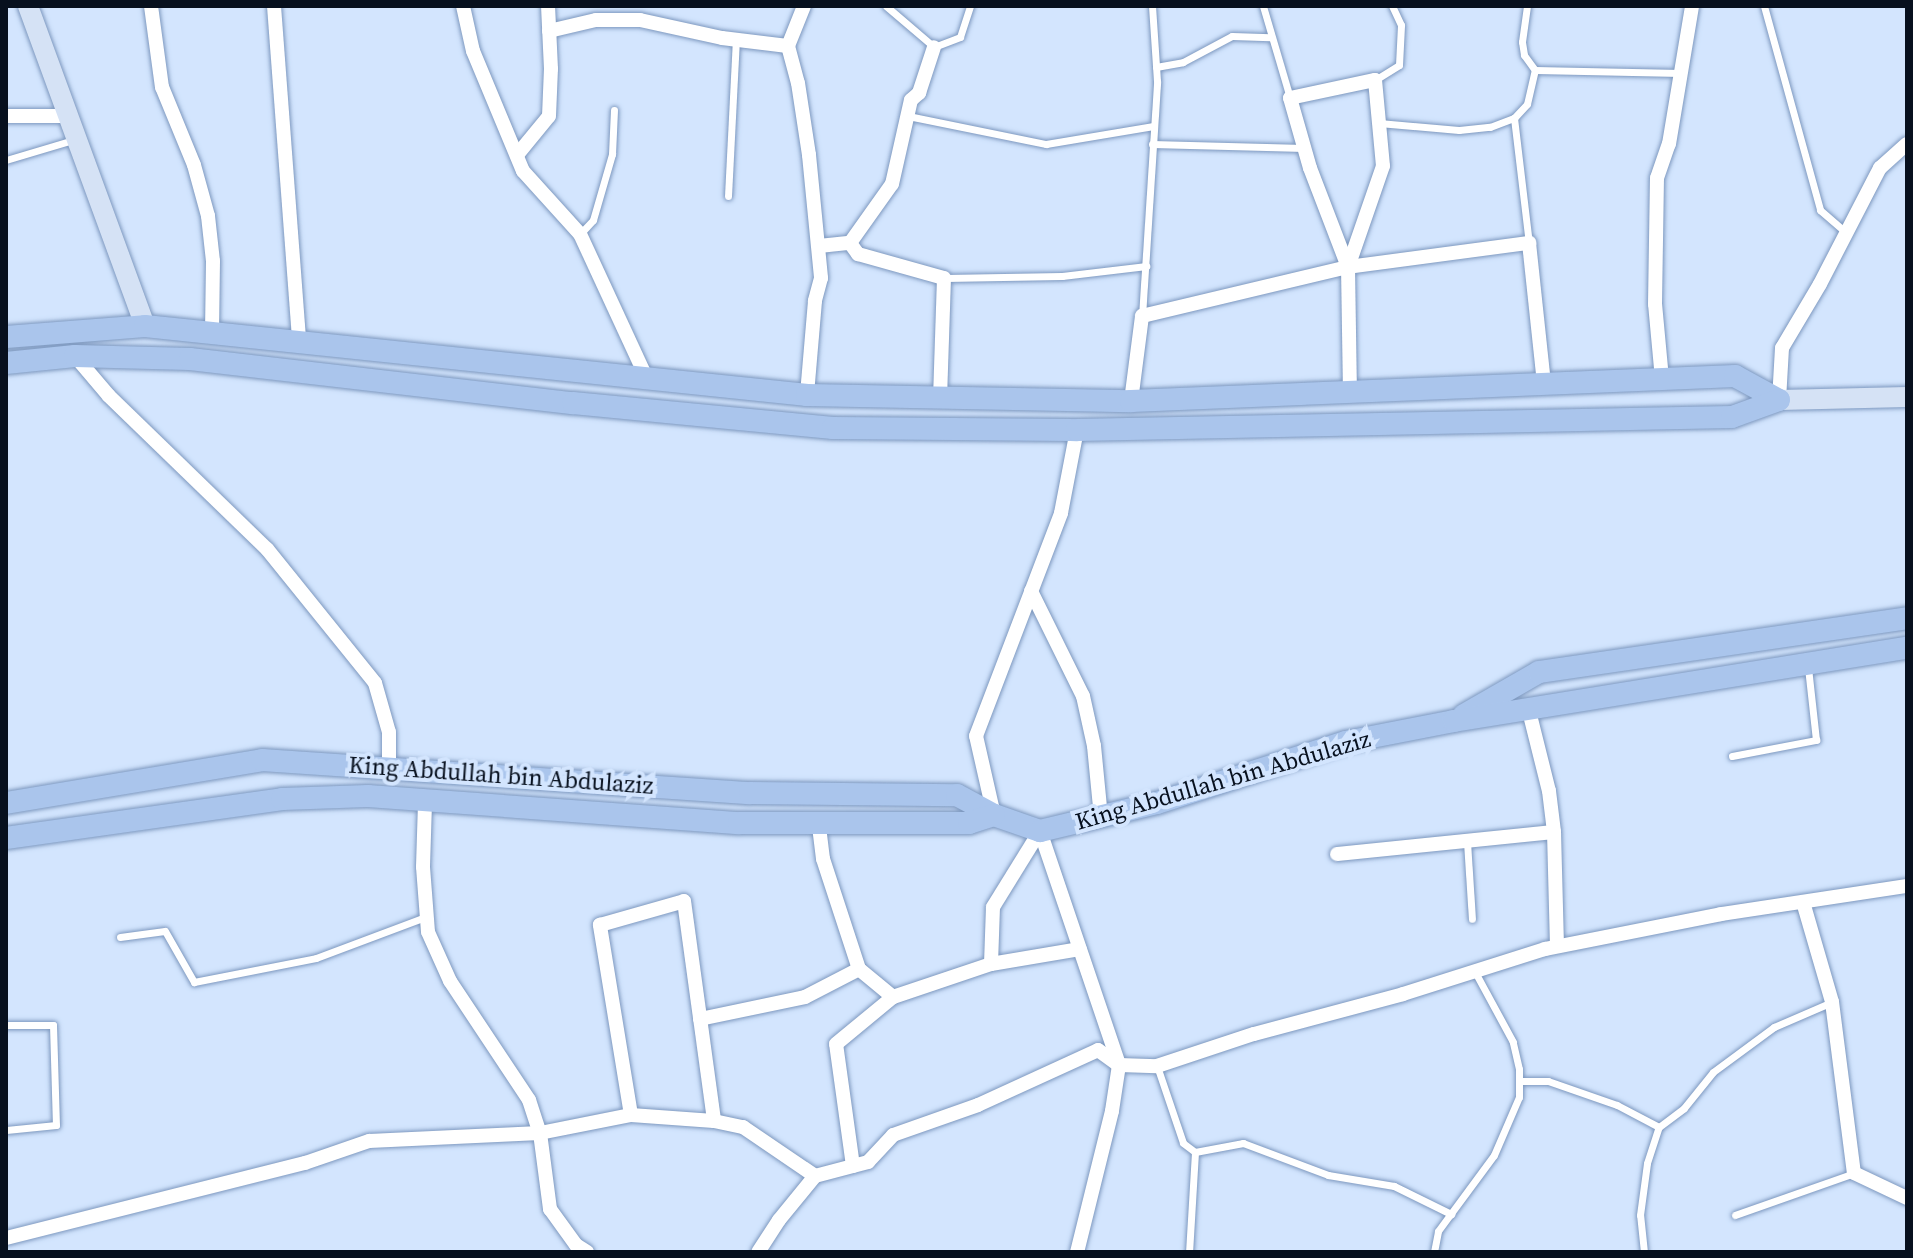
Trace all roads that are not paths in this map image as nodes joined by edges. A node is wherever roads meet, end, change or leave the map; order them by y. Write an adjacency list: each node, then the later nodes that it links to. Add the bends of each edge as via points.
1 (28, 6): 27 (street)
2 (151, 6): 50 (street, via 162,87 208,216)
3 (274, 6): 52 (street)
4 (463, 6): 36 (street, via 473,51)
5 (548, 6): 15 (street)
6 (804, 6): 18 (street)
7 (886, 6): 19 (lane)
8 (970, 6): 19 (lane, via 960,37)
9 (1152, 6): 20 (lane)
10 (1263, 6): 16 (lane)
11 (1392, 6): 23 (lane, via 1401,25 1399,65)
12 (1527, 6): 21 (lane, via 1522,42)
13 (1692, 6): 22 (street)
14 (1764, 6): 39 (lane, via 1820,210)
15 (549, 31): 17 (street, via 596,20 640,20); 36 (street, via 549,116)
16 (1270, 37): 20 (lane, via 1232,36 1183,62); 24 (lane)
17 (736, 40): 18 (street); 38 (lane)
18 (788, 46): 43 (street, via 798,83)
19 (934, 47): 28 (street)
20 (1156, 67): 31 (lane)
21 (1535, 70): 22 (lane); 29 (lane, via 1527,104)
22 (1681, 73): 56 (street, via 1669,144 1657,178 1655,304)
23 (1375, 80): 24 (street); 30 (street)
24 (1290, 98): 35 (street)
25 (614, 110): 40 (lane, via 612,154 593,220)
26 (6, 116): 27 (street)
27 (68, 116): 32 (street)
28 (907, 116): 31 (lane, via 1046,144); 41 (street, via 892,184)
29 (1514, 118): 30 (lane, via 1459,130); 42 (lane)
30 (1379, 123): 45 (street, via 1383,166)
31 (1153, 126): 33 (lane)
32 (77, 139): 37 (lane); 48 (street)
33 (1152, 144): 35 (lane); 44 (lane)
34 (1907, 144): 39 (street, via 1880,168)
35 (1304, 148): 45 (street)
36 (517, 155): 40 (street, via 523,171)
37 (6, 160)
38 (728, 196)
39 (1846, 233): 62 (street, via 1782,348)
40 (580, 234): 55 (street)
41 (850, 243): 43 (street); 46 (street, via 858,254)
42 (1529, 243): 45 (street); 57 (street)
43 (819, 246): 59 (street, via 821,278)
44 (1146, 266): 46 (lane, via 1062,276); 47 (lane)
45 (1348, 267): 47 (street); 58 (street)
46 (944, 278): 61 (street)
47 (1142, 316): 64 (street)
48 (145, 326): 49 (main road); 50 (main road)
49 (71, 330): 51 (main road); 53 (main road)
50 (212, 332): 52 (main road)
51 (6, 337)
52 (299, 341): 55 (main road)
53 (75, 356): 54 (main road); 65 (main road, via 190,359 833,428); 73 (street, via 109,396 267,549 375,683 389,732)
54 (6, 363)
55 (647, 379): 59 (main road)
56 (1662, 379): 57 (main road); 62 (main road, via 1735,376)
57 (1544, 383): 58 (main road)
58 (1350, 390): 64 (main road)
59 (807, 395): 61 (main road)
60 (1907, 397): 62 (street)
61 (940, 399): 63 (main road)
62 (1779, 400): 65 (main road, via 1732,417)
63 (1075, 401): 64 (main road); 65 (main road)
64 (1131, 401)
65 (1077, 430): 66 (street, via 1061,513)
66 (1031, 591): 76 (street, via 976,736); 77 (street, via 1083,696)
67 (1907, 618): 71 (main road, King Abdullah bin Abdulaziz, via 1539,672)
68 (1907, 648): 69 (main road, King Abdullah bin Abdulaziz)
69 (1808, 665): 70 (main road, King Abdullah bin Abdulaziz); 72 (lane, via 1816,740)
70 (1529, 711): 71 (main road, King Abdullah bin Abdulaziz); 80 (street)
71 (1454, 721): 77 (main road, King Abdullah bin Abdulaziz, via 1346,742 1262,772)
72 (1732, 756)
73 (389, 767): 74 (main road, King Abdullah bin Abdulaziz, via 262,760); 76 (main road, King Abdullah bin Abdulaziz, via 750,793 957,795)
74 (6, 803)
75 (425, 803): 78 (main road, King Abdullah bin Abdulaziz); 81 (main road, King Abdullah bin Abdulaziz, via 368,796 282,799); 86 (street)
76 (994, 815): 78 (main road, King Abdullah bin Abdulaziz, via 969,823); 79 (main road, King Abdullah bin Abdulaziz)
77 (1101, 817): 79 (main road, King Abdullah bin Abdulaziz)
78 (819, 824): 92 (street, via 823,859)
79 (1040, 831): 90 (street); 91 (street, via 993,907)
80 (1554, 832): 82 (street); 89 (street)
81 (6, 838)
82 (1467, 841): 83 (street); 87 (lane)
83 (1337, 854)
84 (1907, 886): 85 (street)
85 (1803, 902): 89 (street); 95 (street)
86 (425, 917): 88 (lane, via 316,958 194,982 165,931); 105 (street, via 450,981 529,1100)
87 (1472, 919)
88 (120, 937)
89 (1557, 946): 93 (street)
90 (1080, 949): 91 (street); 98 (street)
91 (991, 964): 94 (street)
92 (859, 969): 94 (street); 96 (street, via 805,997)
93 (1475, 971): 99 (street); 100 (lane, via 1513,1042)
94 (893, 997): 107 (street, via 836,1044)
95 (1832, 1002): 103 (lane, via 1774,1027 1713,1072 1684,1108); 108 (street)
96 (700, 1019): 101 (street, via 684,901 600,925); 102 (street)
97 (6, 1025): 104 (lane, via 53,1025 56,1125)
98 (1119, 1065): 99 (street); 107 (street, via 1098,1050 978,1105 893,1135 868,1162); 116 (street)
99 (1157, 1066): 106 (lane, via 1183,1143)
100 (1519, 1081): 103 (lane, via 1548,1081 1617,1105); 111 (lane, via 1519,1097 1494,1155)
101 (631, 1115): 102 (street); 105 (street)
102 (714, 1121): 109 (street, via 743,1127)
103 (1659, 1127): 119 (lane, via 1647,1163 1640,1215)
104 (6, 1130)
105 (540, 1133): 113 (street, via 369,1141 305,1163); 114 (street, via 550,1209)
106 (1195, 1152): 111 (lane, via 1243,1143 1328,1175 1394,1186); 117 (lane)
107 (853, 1166): 109 (street)
108 (1854, 1173): 110 (street); 112 (lane)
109 (815, 1176): 115 (street)
110 (1907, 1198)
111 (1451, 1214): 118 (lane, via 1438,1231)
112 (1735, 1215)
113 (6, 1238)
114 (578, 1250)
115 (758, 1252)
116 (1077, 1252)
117 (1189, 1252)
118 (1434, 1252)
119 (1644, 1252)

